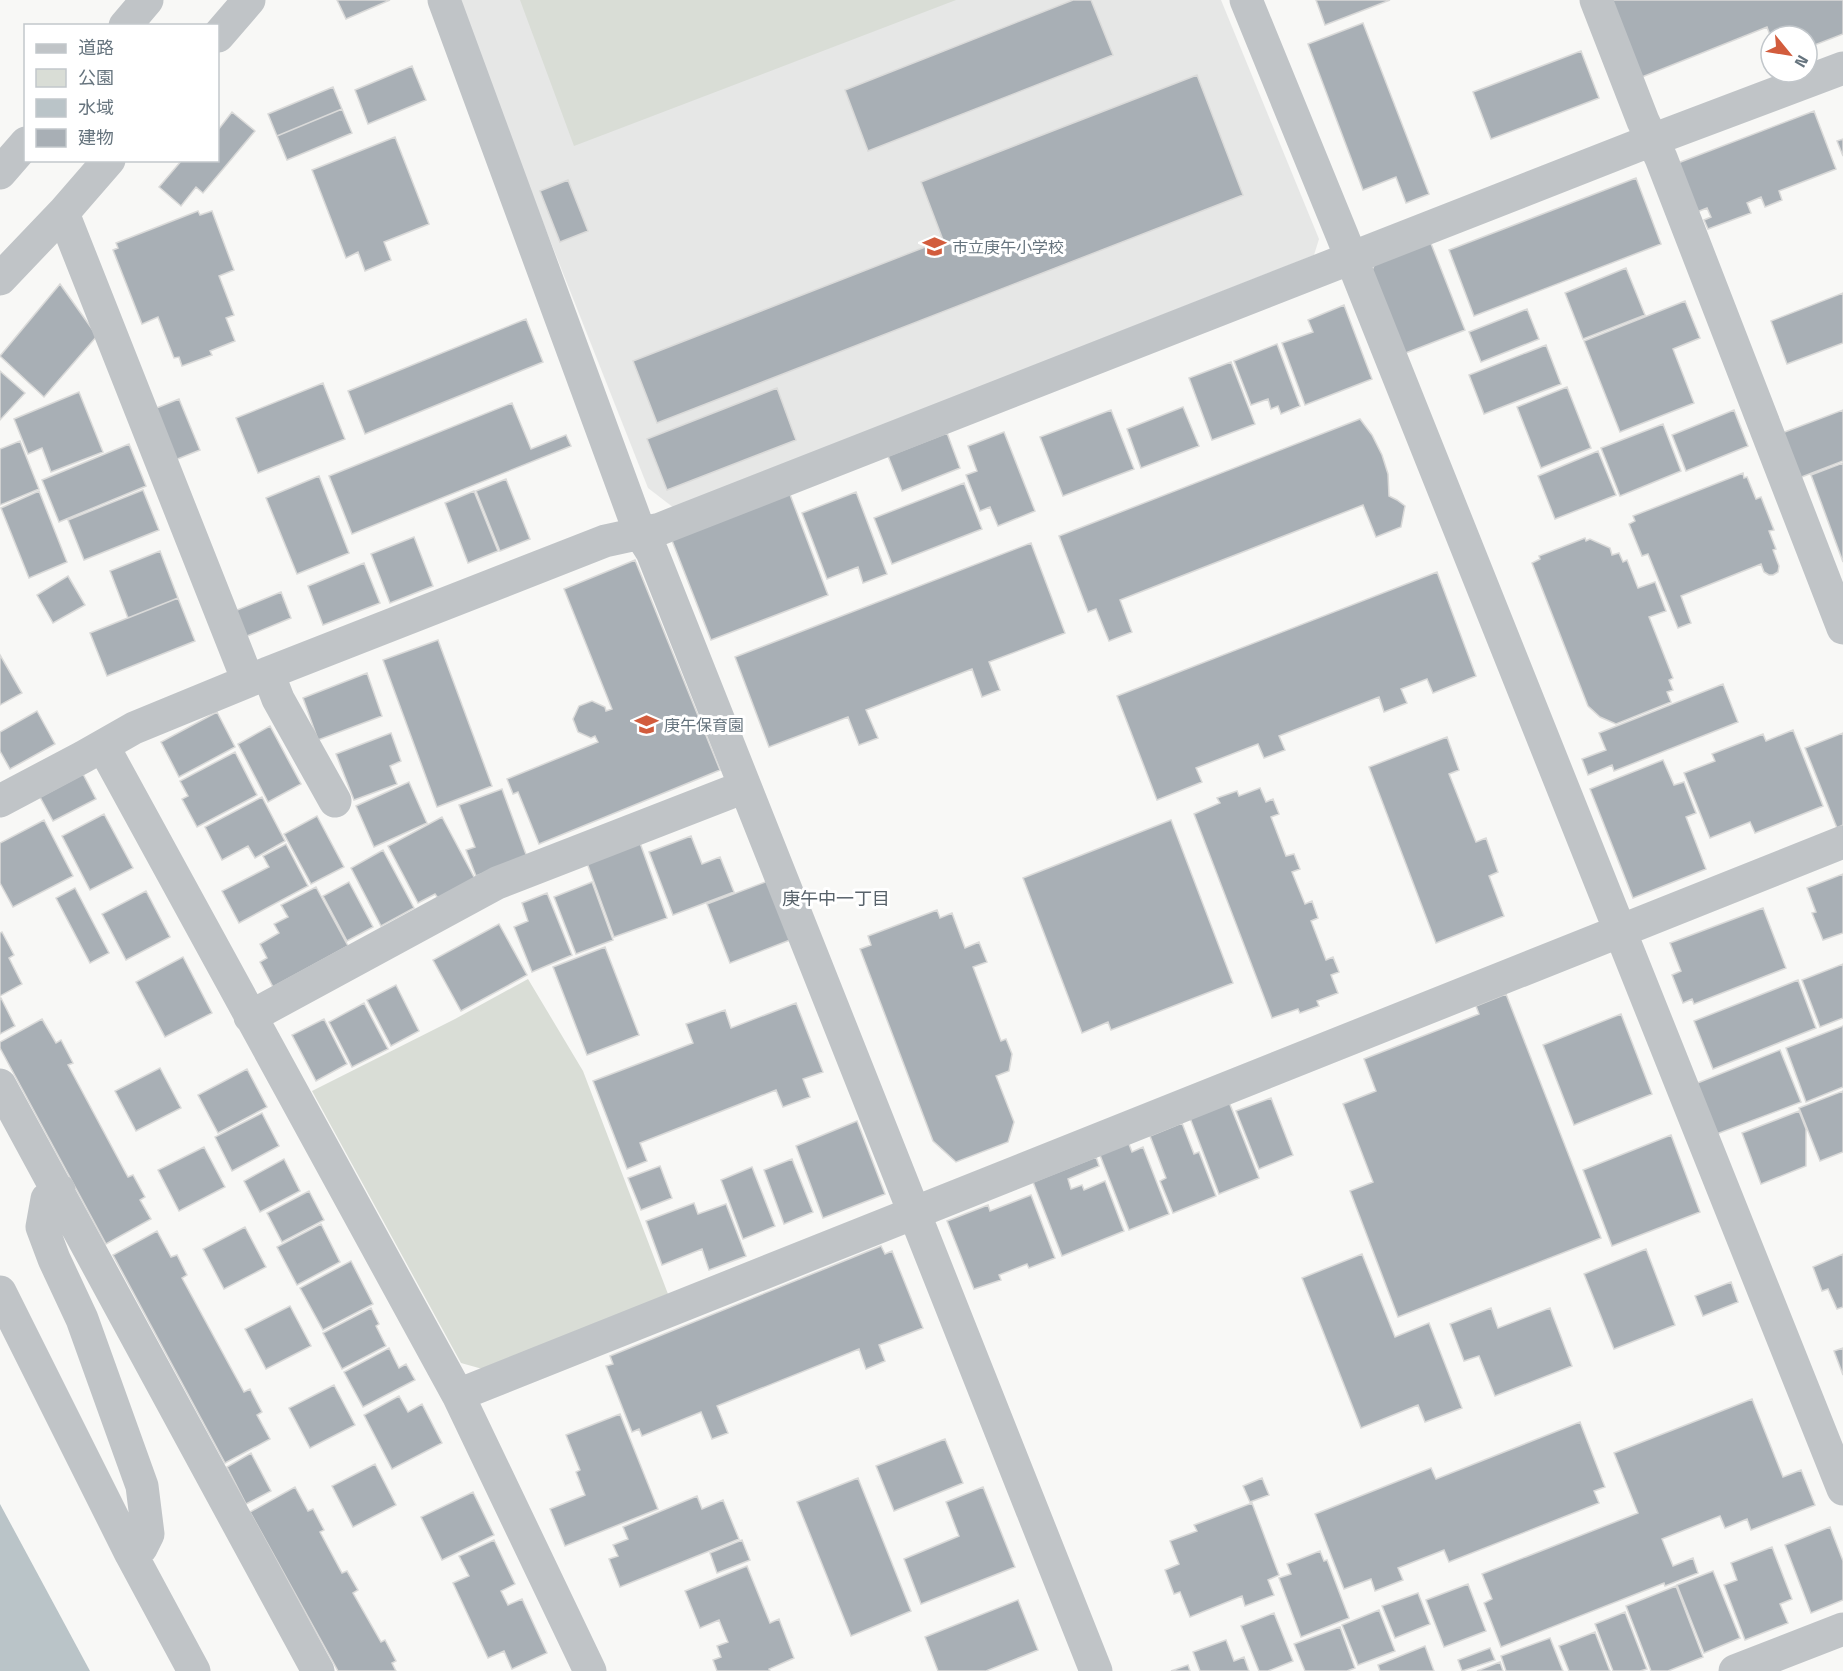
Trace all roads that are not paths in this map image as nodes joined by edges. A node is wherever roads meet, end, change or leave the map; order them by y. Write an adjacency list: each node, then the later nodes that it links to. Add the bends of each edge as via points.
1 (147, 0): 6 (street)
2 (249, 0): 7 (street)
3 (444, 0): 16 (street)
4 (1246, 0): 14 (street)
5 (1596, 0): 9 (street)
6 (127, 24)
7 (219, 35)
8 (1843, 68): 9 (street)
9 (1652, 140): 14 (street); 17 (street)
10 (24, 145): 12 (street)
11 (107, 162): 13 (street)
12 (0, 173)
13 (63, 213): 15 (street); 18 (street)
14 (1351, 259): 16 (street, via 660,529); 24 (street)
15 (0, 279)
16 (640, 532): 18 (street, via 605,541); 20 (street, via 652,552)
17 (1843, 628)
18 (258, 677): 19 (street, via 134,728); 22 (street, via 278,699)
19 (103, 746): 21 (street); 25 (street)
20 (744, 787): 25 (street, via 497,883); 28 (street)
21 (0, 801)
22 (335, 801)
23 (1843, 842): 24 (street)
24 (1619, 932): 28 (street); 31 (street)
25 (250, 1017): 30 (street)
26 (0, 1084): 27 (street)
27 (59, 1190): 32 (street, via 47,1199 42,1227 82,1319 142,1486 148,1534 141,1548); 35 (street)
28 (914, 1212): 30 (street); 37 (street)
29 (0, 1292): 32 (street)
30 (458, 1395): 36 (street)
31 (1843, 1489)
32 (131, 1554): 34 (street)
33 (1843, 1629): 38 (street)
34 (194, 1671)
35 (318, 1671)
36 (590, 1671)
37 (1096, 1671)
38 (1735, 1671)

